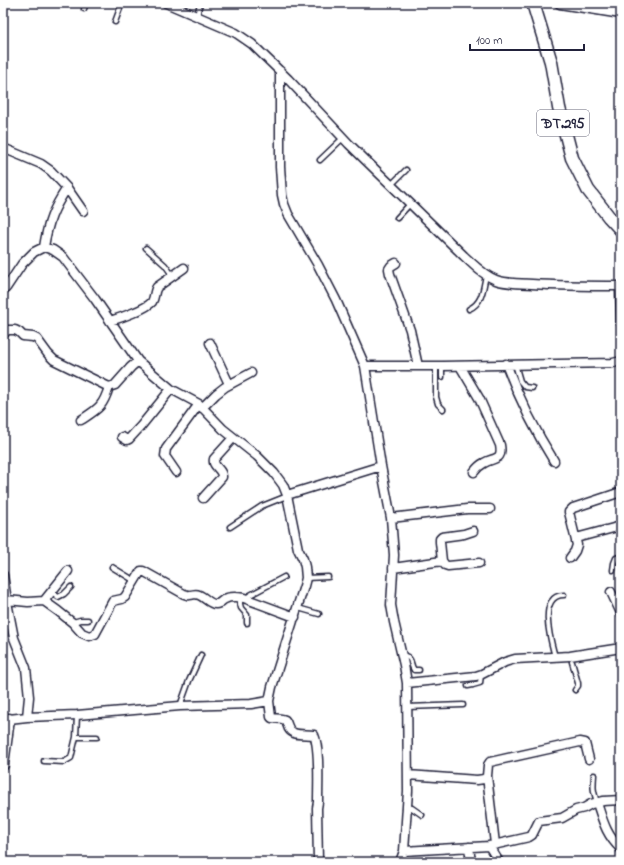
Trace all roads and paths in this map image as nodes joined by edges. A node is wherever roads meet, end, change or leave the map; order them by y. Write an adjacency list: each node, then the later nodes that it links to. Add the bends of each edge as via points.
1 (86, 3): 7 (lane)
2 (122, 3): 10 (lane)
3 (166, 3): 9 (street)
4 (200, 3): 9 (lane)
5 (533, 3): 21 (main road, ĐT.295, via 551,62 559,108 572,158 588,190)
6 (560, 3): 8 (street)
7 (84, 10)
8 (621, 13)
9 (197, 16): 11 (street, via 236,33)
10 (115, 22)
11 (280, 70): 12 (street); 38 (street, via 280,167 284,204 336,300)
12 (343, 137): 14 (lane); 16 (street)
13 (3, 148): 17 (street, via 41,164)
14 (320, 160)
15 (406, 170): 16 (lane)
16 (391, 185): 18 (street)
17 (67, 188): 19 (street); 22 (street, via 51,215)
18 (410, 204): 20 (lane); 26 (street)
19 (83, 211)
20 (397, 218)
21 (621, 230)
22 (44, 246): 29 (street, via 22,264); 31 (street, via 63,257)
23 (146, 248): 27 (lane, via 165,265)
24 (396, 263): 39 (street, via 389,269 390,274 410,330)
25 (184, 268): 27 (street)
26 (486, 275): 28 (street, via 509,283); 30 (lane, via 481,299)
27 (172, 276): 31 (street, via 157,287 147,307)
28 (621, 286): 32 (street)
29 (6, 288)
30 (469, 309)
31 (110, 321): 35 (street)
32 (621, 323)
33 (3, 336): 45 (street, via 8,330 15,330 23,336 33,337 54,360)
34 (210, 343): 44 (street)
35 (138, 361): 45 (street, via 115,385); 47 (street)
36 (621, 361): 37 (street)
37 (511, 364): 41 (street); 46 (lane, via 523,385); 53 (street, via 516,389)
38 (365, 366): 39 (street); 54 (street)
39 (418, 366): 40 (street)
40 (439, 366): 41 (street); 43 (lane); 49 (lane, via 436,397)
41 (460, 366): 56 (street, via 479,398 502,452 500,456 484,463)
42 (251, 373): 44 (street)
43 (442, 377)
44 (229, 384): 48 (street)
45 (109, 387): 50 (street, via 106,399)
46 (532, 388)
47 (170, 389): 48 (street); 51 (street, via 129,439)
48 (200, 406): 52 (street); 55 (street, via 166,449 165,456)
49 (443, 409)
50 (81, 420)
51 (122, 437)
52 (233, 438): 58 (street, via 274,473); 59 (street, via 214,459 214,464 223,474 222,477)
53 (554, 460)
54 (381, 466): 58 (street); 61 (street)
55 (176, 472)
56 (474, 472)
57 (621, 492): 65 (street, via 570,510)
58 (287, 495): 63 (lane, via 262,506); 77 (street)
59 (203, 498)
60 (490, 509): 61 (street, via 467,509)
61 (391, 518): 71 (street)
62 (621, 526): 65 (street)
63 (230, 527)
64 (472, 531): 68 (street, via 440,539)
65 (576, 538): 67 (street, via 577,545)
66 (621, 556): 72 (lane, via 616,558)
67 (570, 558)
68 (442, 561): 69 (street, via 448,566); 71 (street)
69 (479, 563)
70 (112, 566): 78 (lane)
71 (393, 568): 94 (street, via 391,605)
72 (613, 570)
73 (68, 571): 80 (street)
74 (3, 575): 84 (street)
75 (284, 577): 83 (lane)
76 (328, 577): 77 (lane)
77 (306, 578): 86 (street)
78 (135, 581): 83 (street, via 140,572 144,571 184,594 199,595 212,603 220,603 229,597); 90 (street, via 125,597 113,601 95,634 89,636 82,633)
79 (71, 587): 80 (lane, via 58,597)
80 (52, 592): 85 (street)
81 (612, 592): 87 (street)
82 (564, 595): 95 (lane, via 556,596 549,606 548,628)
83 (243, 598): 86 (street); 91 (lane, via 240,604 247,616)
84 (7, 600): 85 (street); 107 (street, via 14,638 26,668)
85 (44, 602): 90 (street)
86 (296, 612): 88 (lane); 102 (street)
87 (621, 613)
88 (319, 614)
89 (88, 620): 90 (lane)
90 (73, 623)
91 (247, 623)
92 (621, 648): 96 (street)
93 (200, 655): 104 (lane)
94 (402, 655): 97 (lane, via 410,659 414,670); 99 (street)
95 (555, 657): 96 (street); 98 (street, via 515,659)
96 (571, 659): 101 (lane, via 578,683)
97 (419, 670)
98 (482, 674): 99 (street); 100 (lane, via 480,682)
99 (407, 683): 105 (street)
100 (468, 686)
101 (575, 690)
102 (269, 701): 104 (street); 125 (street, via 272,718 285,720 288,729 293,733 314,735 316,740)
103 (463, 705): 105 (lane)
104 (180, 706): 106 (street)
105 (407, 707): 114 (street)
106 (77, 715): 107 (street); 109 (lane)
107 (28, 717): 108 (street)
108 (6, 720): 113 (street)
109 (76, 737): 110 (lane); 112 (lane, via 72,758 64,762)
110 (97, 737)
111 (589, 759): 116 (street, via 585,743 580,742 490,762)
112 (44, 761)
113 (3, 765)
114 (408, 775): 116 (street, via 477,780); 119 (street)
115 (594, 775): 118 (lane, via 593,791)
116 (487, 776): 121 (street)
117 (621, 800): 118 (street)
118 (597, 803): 121 (street, via 562,818 539,821 529,837); 123 (street, via 605,829)
119 (407, 807): 120 (lane); 124 (street)
120 (422, 815)
121 (492, 845): 122 (street); 128 (street)
122 (469, 847): 124 (street); 127 (street)
123 (621, 849)
124 (404, 851): 126 (street)
125 (318, 862)
126 (400, 862)
127 (471, 862)
128 (499, 862)

